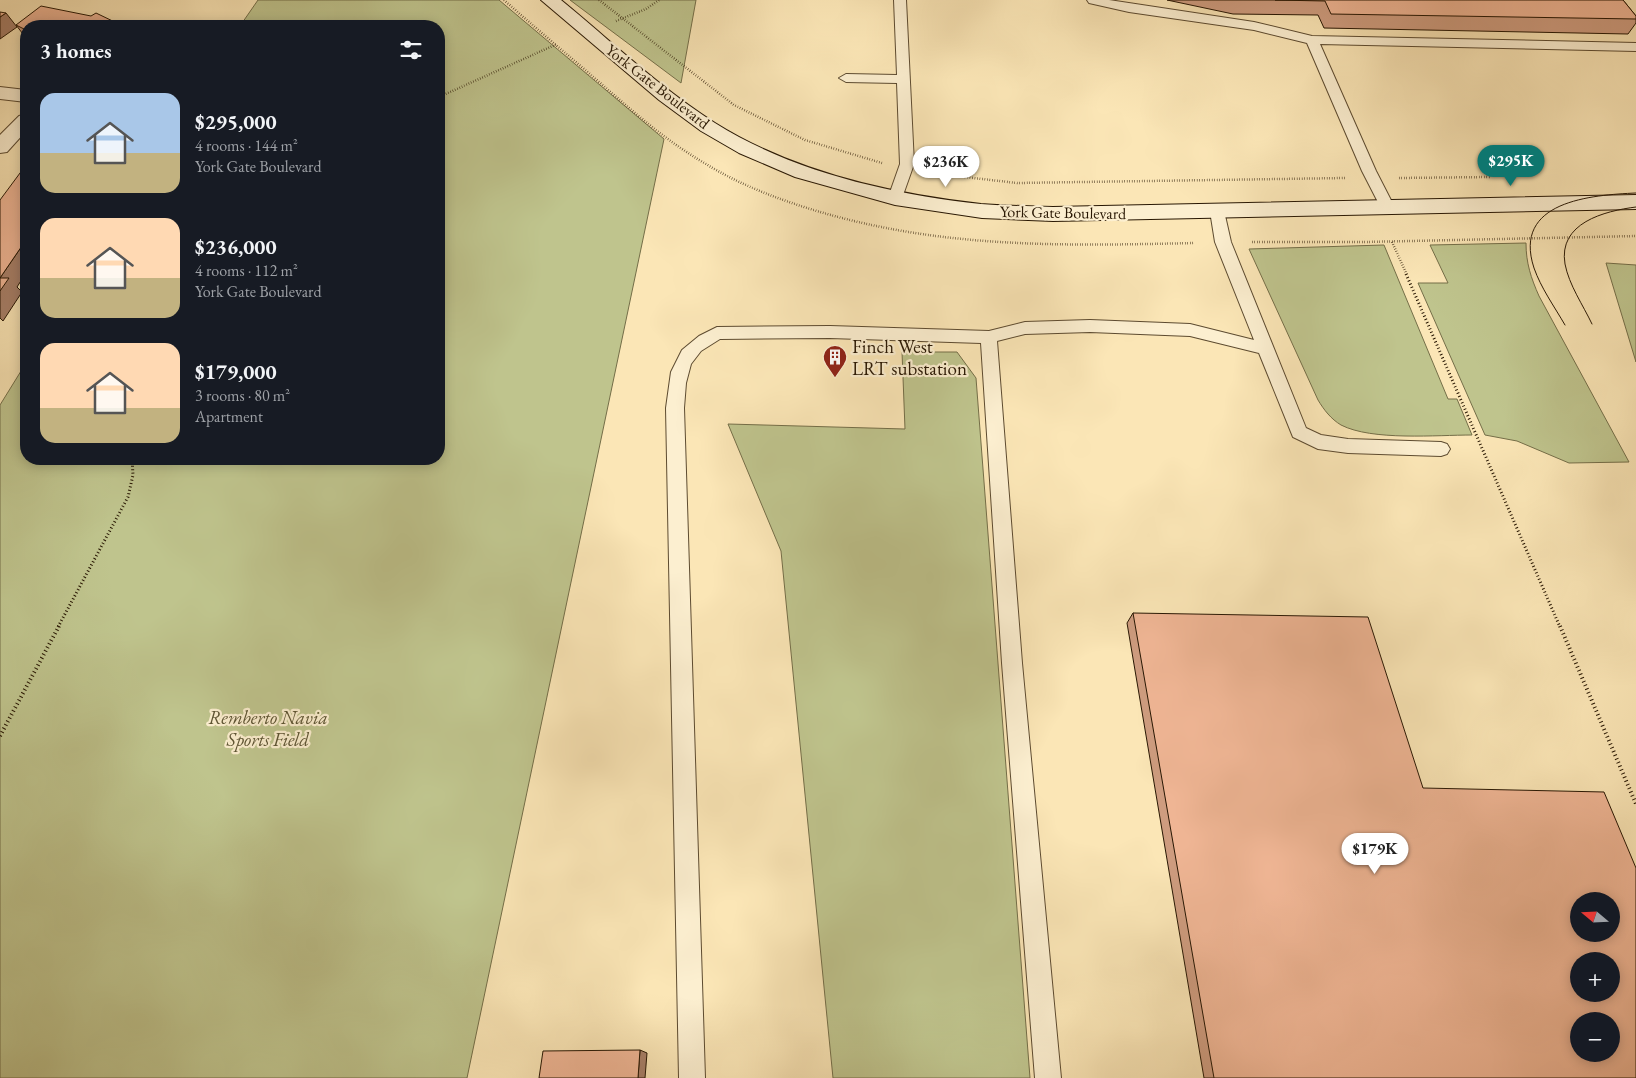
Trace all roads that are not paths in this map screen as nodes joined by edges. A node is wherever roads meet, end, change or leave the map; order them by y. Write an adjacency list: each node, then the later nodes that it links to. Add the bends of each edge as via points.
1 (550, 0): 12 (street, York Gate Boulevard, via 666,96 715,131 802,172)
2 (900, 0): 7 (lane)
3 (1093, 0): 4 (lane, via 1254,26)
4 (1312, 40): 5 (lane); 14 (lane)
5 (1636, 47)
6 (846, 78): 7 (lane)
7 (903, 79): 12 (lane, via 905,169)
8 (0, 93): 9 (street)
9 (20, 95)
10 (20, 126): 11 (street)
11 (0, 147)
12 (895, 198): 15 (street, York Gate Boulevard, via 982,211)
13 (1636, 202): 14 (street, York Gate Boulevard)
14 (1388, 208): 15 (street, York Gate Boulevard)
15 (1218, 211): 17 (lane, via 1223,242)
16 (988, 336): 17 (lane, via 1054,326 1174,329 1216,335); 19 (lane, via 717,333 701,341 681,363 675,408); 20 (lane, via 1012,664)
17 (1266, 349): 18 (lane, via 1299,432 1318,442 1348,446)
18 (1441, 449)
19 (692, 1078)
20 (1048, 1078)

